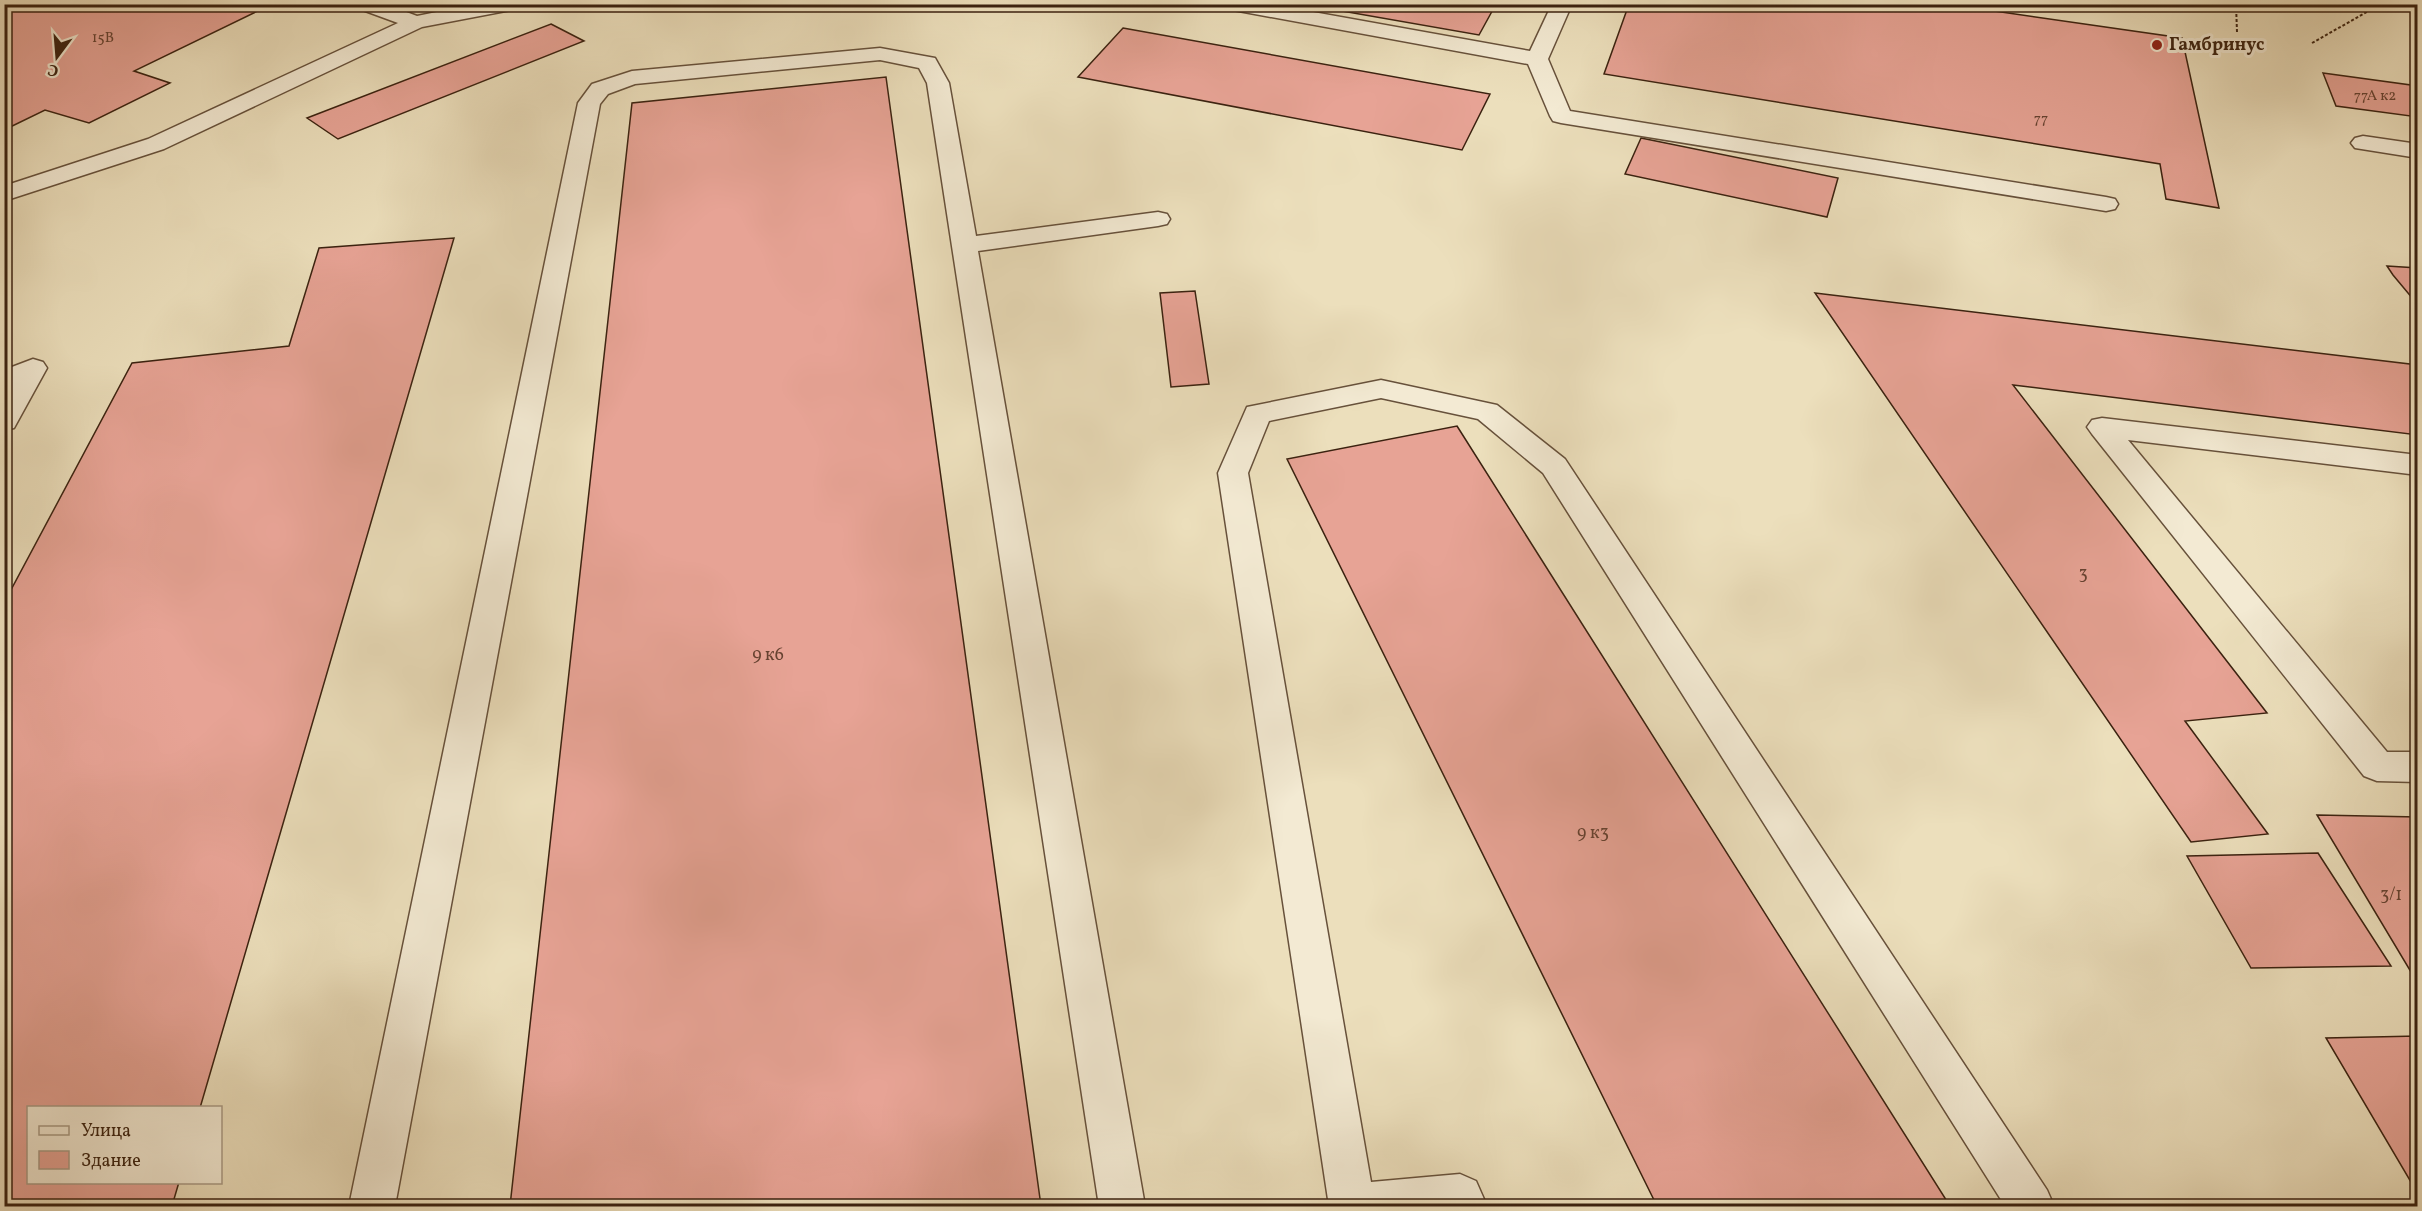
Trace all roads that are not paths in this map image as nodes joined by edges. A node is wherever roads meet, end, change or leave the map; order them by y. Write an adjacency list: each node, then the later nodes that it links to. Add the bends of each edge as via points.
1 (364, 4): 5 (lane)
2 (511, 4): 5 (lane)
3 (1233, 4): 6 (lane)
4 (1562, 4): 6 (lane)
5 (416, 22): 9 (lane, via 156,144)
6 (1537, 59): 10 (lane, via 1562,116)
7 (2363, 142): 8 (lane)
8 (2418, 151)
9 (4, 194)
10 (2106, 204)
11 (1158, 219): 12 (lane)
12 (965, 246): 17 (lane, via 938,83 927,63 880,54 632,78 600,90 589,103); 18 (lane)
13 (4, 380): 14 (lane, via 33,368)
14 (4, 421)
15 (2418, 465): 16 (lane, via 2102,427 2377,766)
16 (2418, 767)
17 (372, 1206)
18 (1122, 1206)
19 (1464, 1206): 20 (lane, via 1460,1197 1352,1206 1233,473 1257,414 1381,389 1486,412 1554,466)
20 (2031, 1206)

